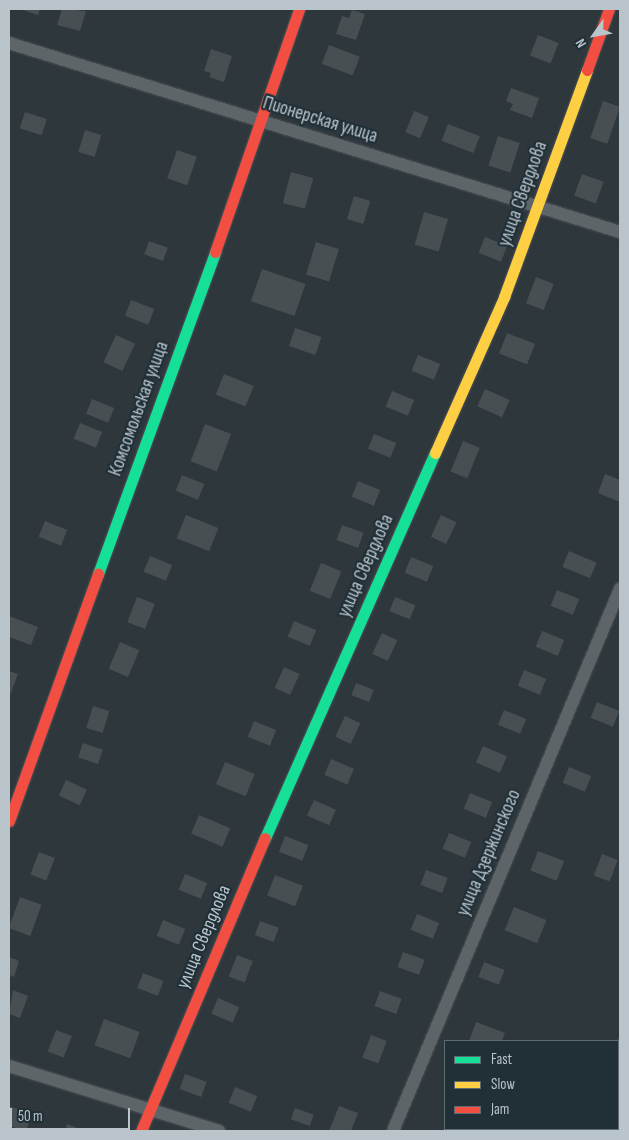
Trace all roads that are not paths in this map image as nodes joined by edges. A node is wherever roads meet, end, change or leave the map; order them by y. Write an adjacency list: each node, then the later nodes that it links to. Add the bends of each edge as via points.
1 (299, 9): 4 (street, Комсомольская улица)
2 (609, 9): 5 (street, улица Свердлова)
3 (9, 43): 4 (street, Пионерская улица)
4 (262, 122): 5 (street, Пионерская улица); 8 (street, Комсомольская улица)
5 (538, 205): 6 (street, Пионерская улица); 10 (street, улица Свердлова, via 504,297 282,799)
6 (620, 232)
7 (620, 589): 13 (street, улица Дзержинского)
8 (9, 821)
9 (9, 1066): 10 (street)
10 (149, 1112): 11 (street, улица Свердлова); 12 (street)
11 (141, 1131)
12 (220, 1131)
13 (393, 1131)

